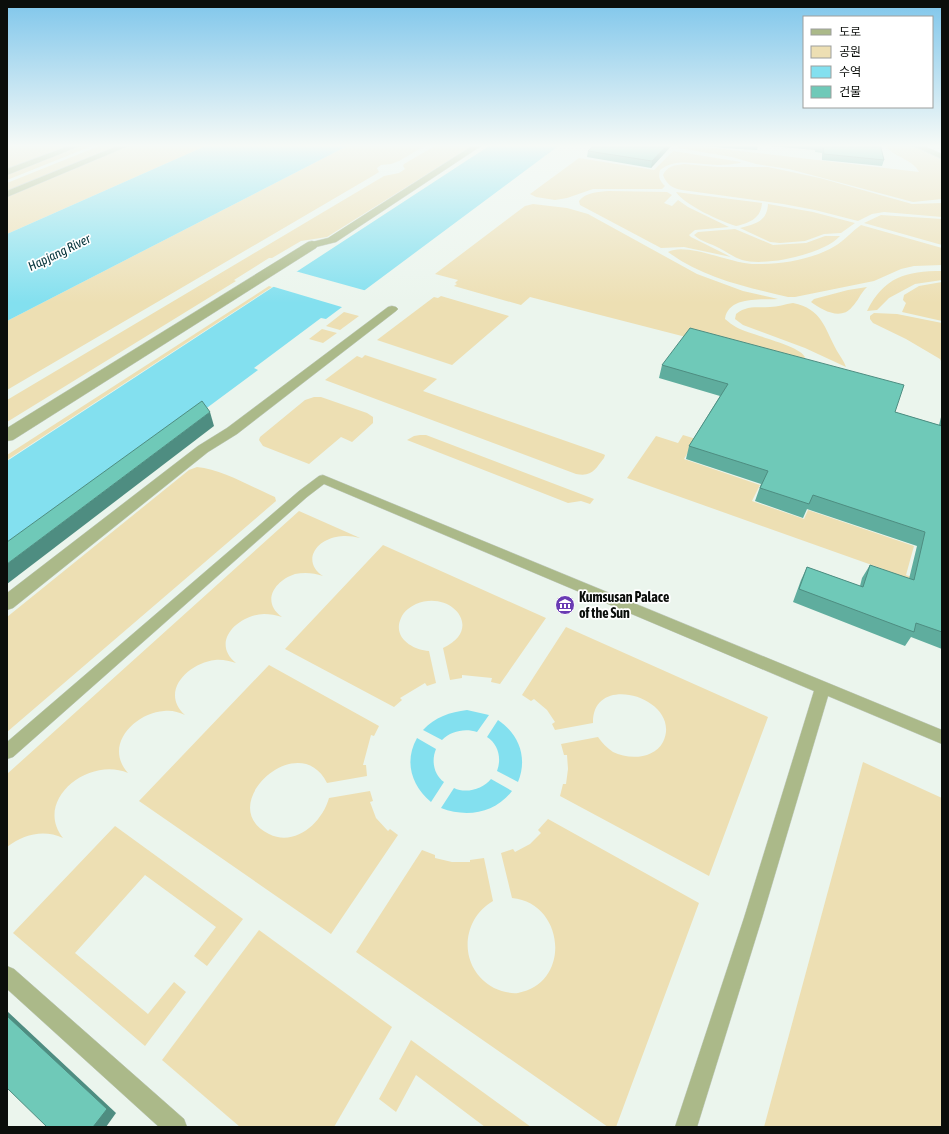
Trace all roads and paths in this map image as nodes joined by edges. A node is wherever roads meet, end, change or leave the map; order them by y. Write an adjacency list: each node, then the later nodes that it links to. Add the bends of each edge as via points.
1 (398, 197): 2 (street, via 332,240)
2 (312, 245): 4 (street)
3 (392, 309): 5 (street, via 232,431 203,449)
4 (7, 436)
5 (7, 603)
6 (823, 688): 7 (street); 8 (street, via 324,479 302,494); 11 (street)
7 (942, 737)
8 (7, 752)
9 (7, 976): 10 (street)
10 (176, 1127)
11 (686, 1127)

